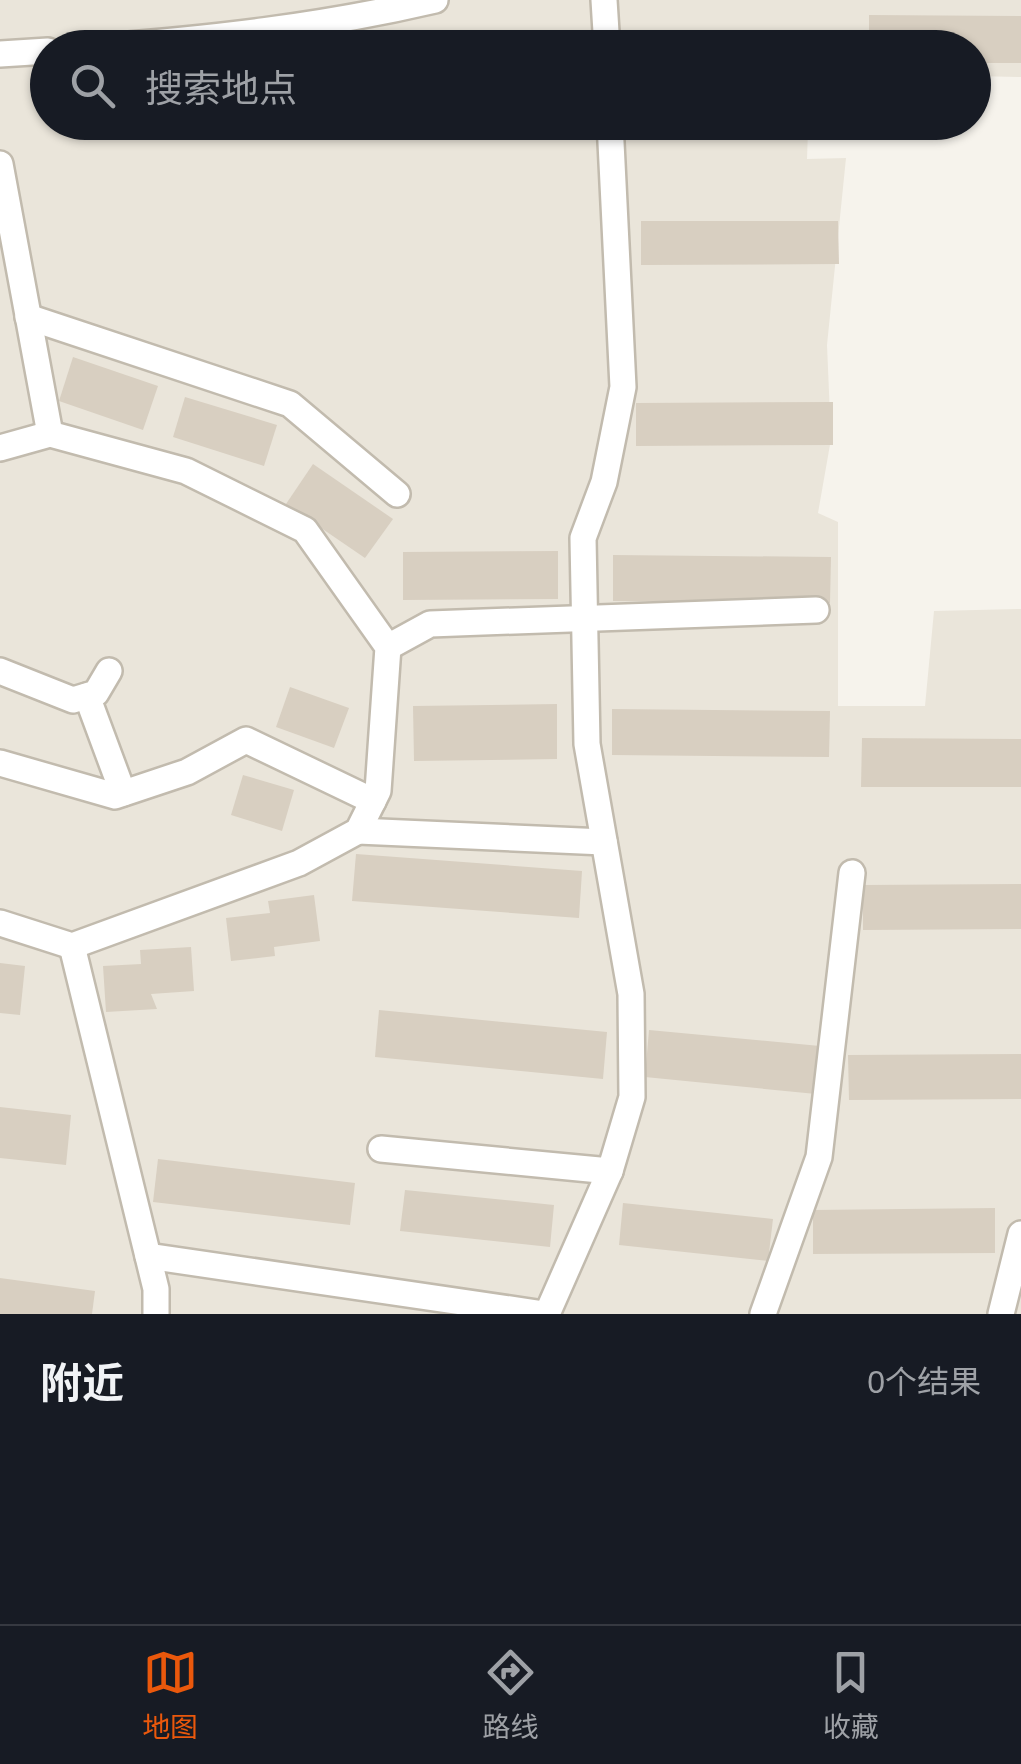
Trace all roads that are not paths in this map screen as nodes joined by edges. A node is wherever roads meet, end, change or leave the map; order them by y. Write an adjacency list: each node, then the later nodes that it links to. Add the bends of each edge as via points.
1 (435, 0): 3 (street)
2 (604, 0): 4 (street)
3 (277, 30)
4 (606, 30)
5 (30, 52): 6 (street)
6 (0, 54)
7 (611, 140): 15 (street, via 623,388 604,482 583,538)
8 (0, 164): 9 (street)
9 (6, 227): 10 (street)
10 (28, 317): 11 (street); 13 (street, via 290,404)
11 (50, 434): 12 (street); 16 (street, via 186,471 305,530)
12 (0, 448)
13 (398, 494)
14 (816, 610): 15 (street)
15 (585, 618): 16 (street, via 430,624); 24 (street, via 587,744)
16 (388, 647): 22 (street)
17 (109, 671): 19 (street)
18 (0, 672): 19 (street, via 73,700)
19 (87, 696): 21 (street)
20 (0, 763): 21 (street)
21 (123, 794): 22 (street, via 187,772 246,740)
22 (373, 800): 23 (street)
23 (358, 830): 24 (street); 27 (street, via 299,863)
24 (604, 842): 29 (street, via 630,994 632,1097)
25 (852, 873): 34 (street, via 819,1157)
26 (0, 922): 27 (street)
27 (72, 946): 31 (street)
28 (382, 1149): 29 (street)
29 (610, 1172): 33 (street)
30 (1021, 1234): 35 (street)
31 (148, 1256): 32 (street); 33 (street)
32 (156, 1314)
33 (546, 1314)
34 (764, 1314)
35 (1001, 1314)

